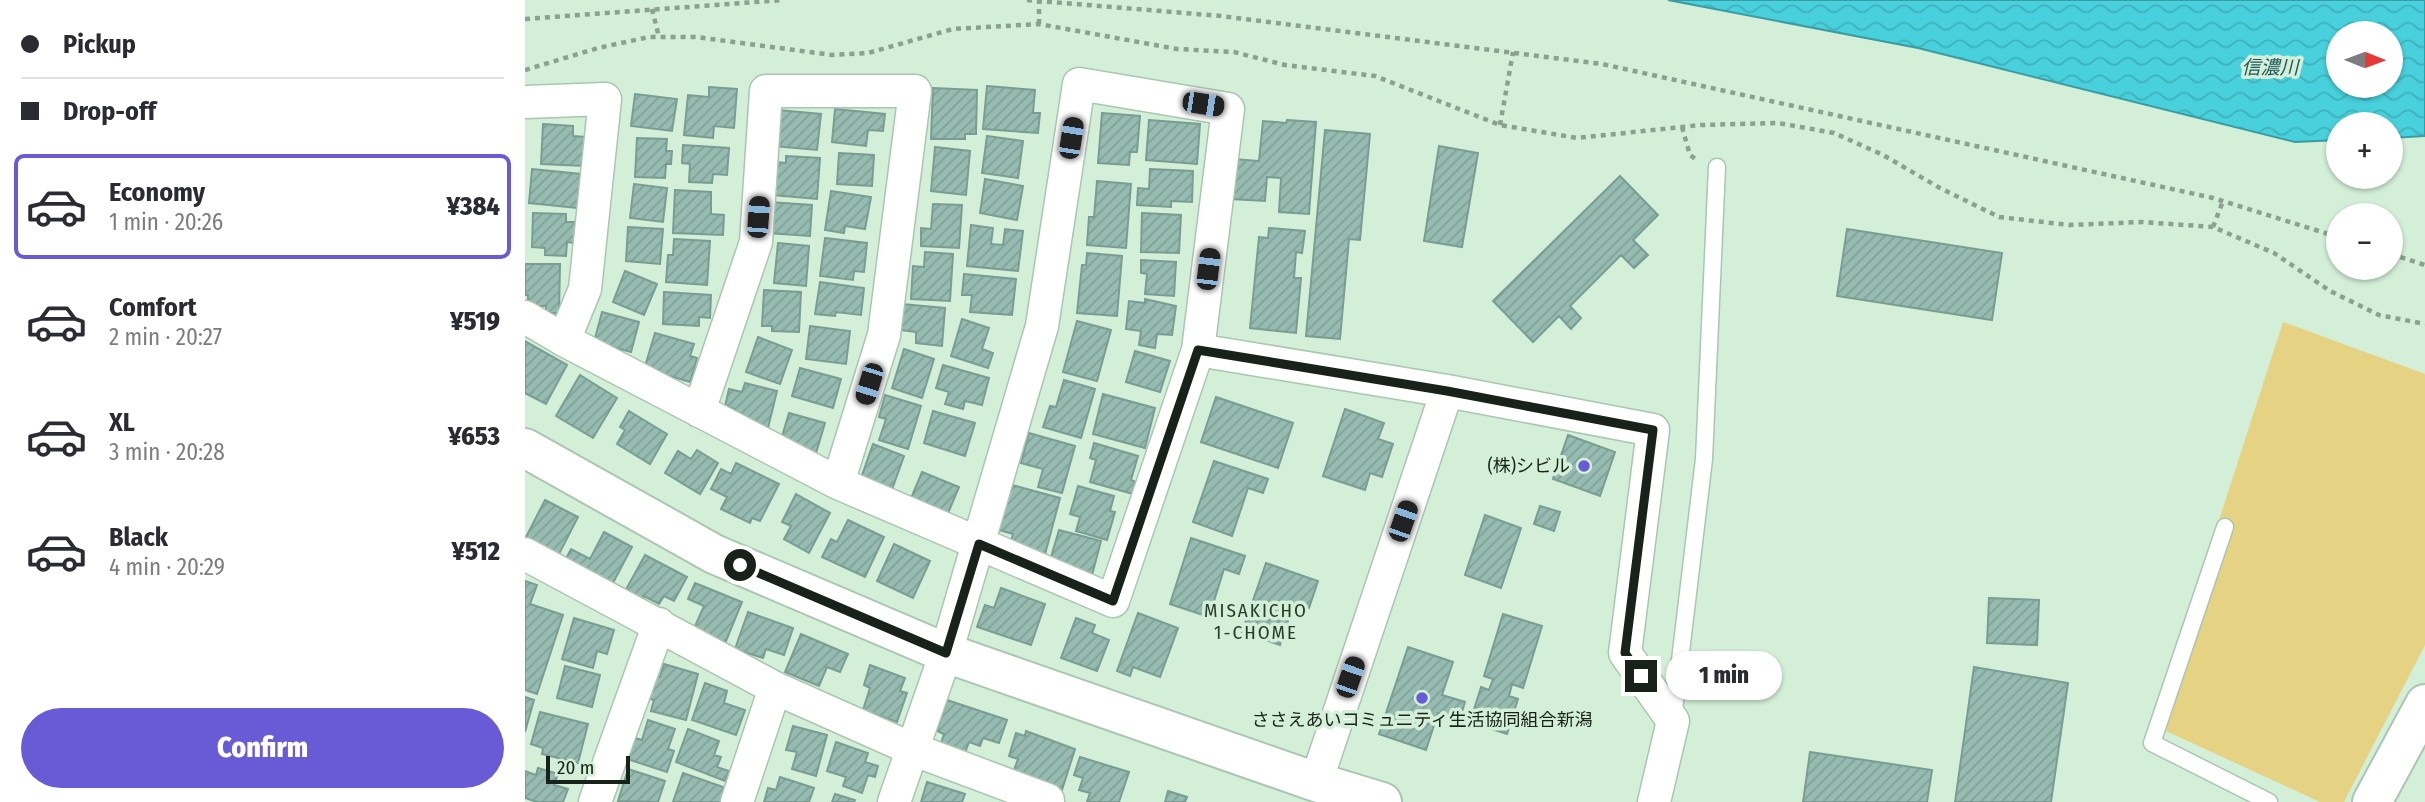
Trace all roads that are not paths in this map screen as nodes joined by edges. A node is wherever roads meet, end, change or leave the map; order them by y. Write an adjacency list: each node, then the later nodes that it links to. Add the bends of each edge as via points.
1 (525, 102): 4 (street, via 605,99 585,289)
2 (1717, 167): 17 (lane, via 1704,459)
3 (525, 317): 4 (street)
4 (563, 340): 7 (street)
5 (1198, 350): 6 (street); 11 (street, via 1113,601); 11 (street, via 1228,108 1079,85 1042,326)
6 (1447, 391): 17 (street, via 1653,430 1625,653); 19 (street)
7 (699, 411): 9 (street); 9 (street, via 756,242 767,91 915,91 884,335)
8 (525, 447): 14 (street, via 714,554)
9 (838, 484): 11 (street)
10 (2224, 527): 26 (lane, via 2152,743)
11 (979, 544): 14 (street)
12 (525, 554): 13 (street)
13 (659, 624): 15 (street); 20 (street)
14 (946, 653): 18 (street); 19 (street)
15 (775, 688): 18 (street); 21 (street)
16 (2425, 704): 27 (street)
17 (1673, 720): 25 (street)
18 (912, 749): 22 (street); 23 (street)
19 (1315, 782): 24 (street)
20 (595, 802)
21 (737, 802)
22 (894, 802)
23 (1048, 802)
24 (1382, 802)
25 (1654, 802)
26 (2269, 802)
27 (2372, 802)

